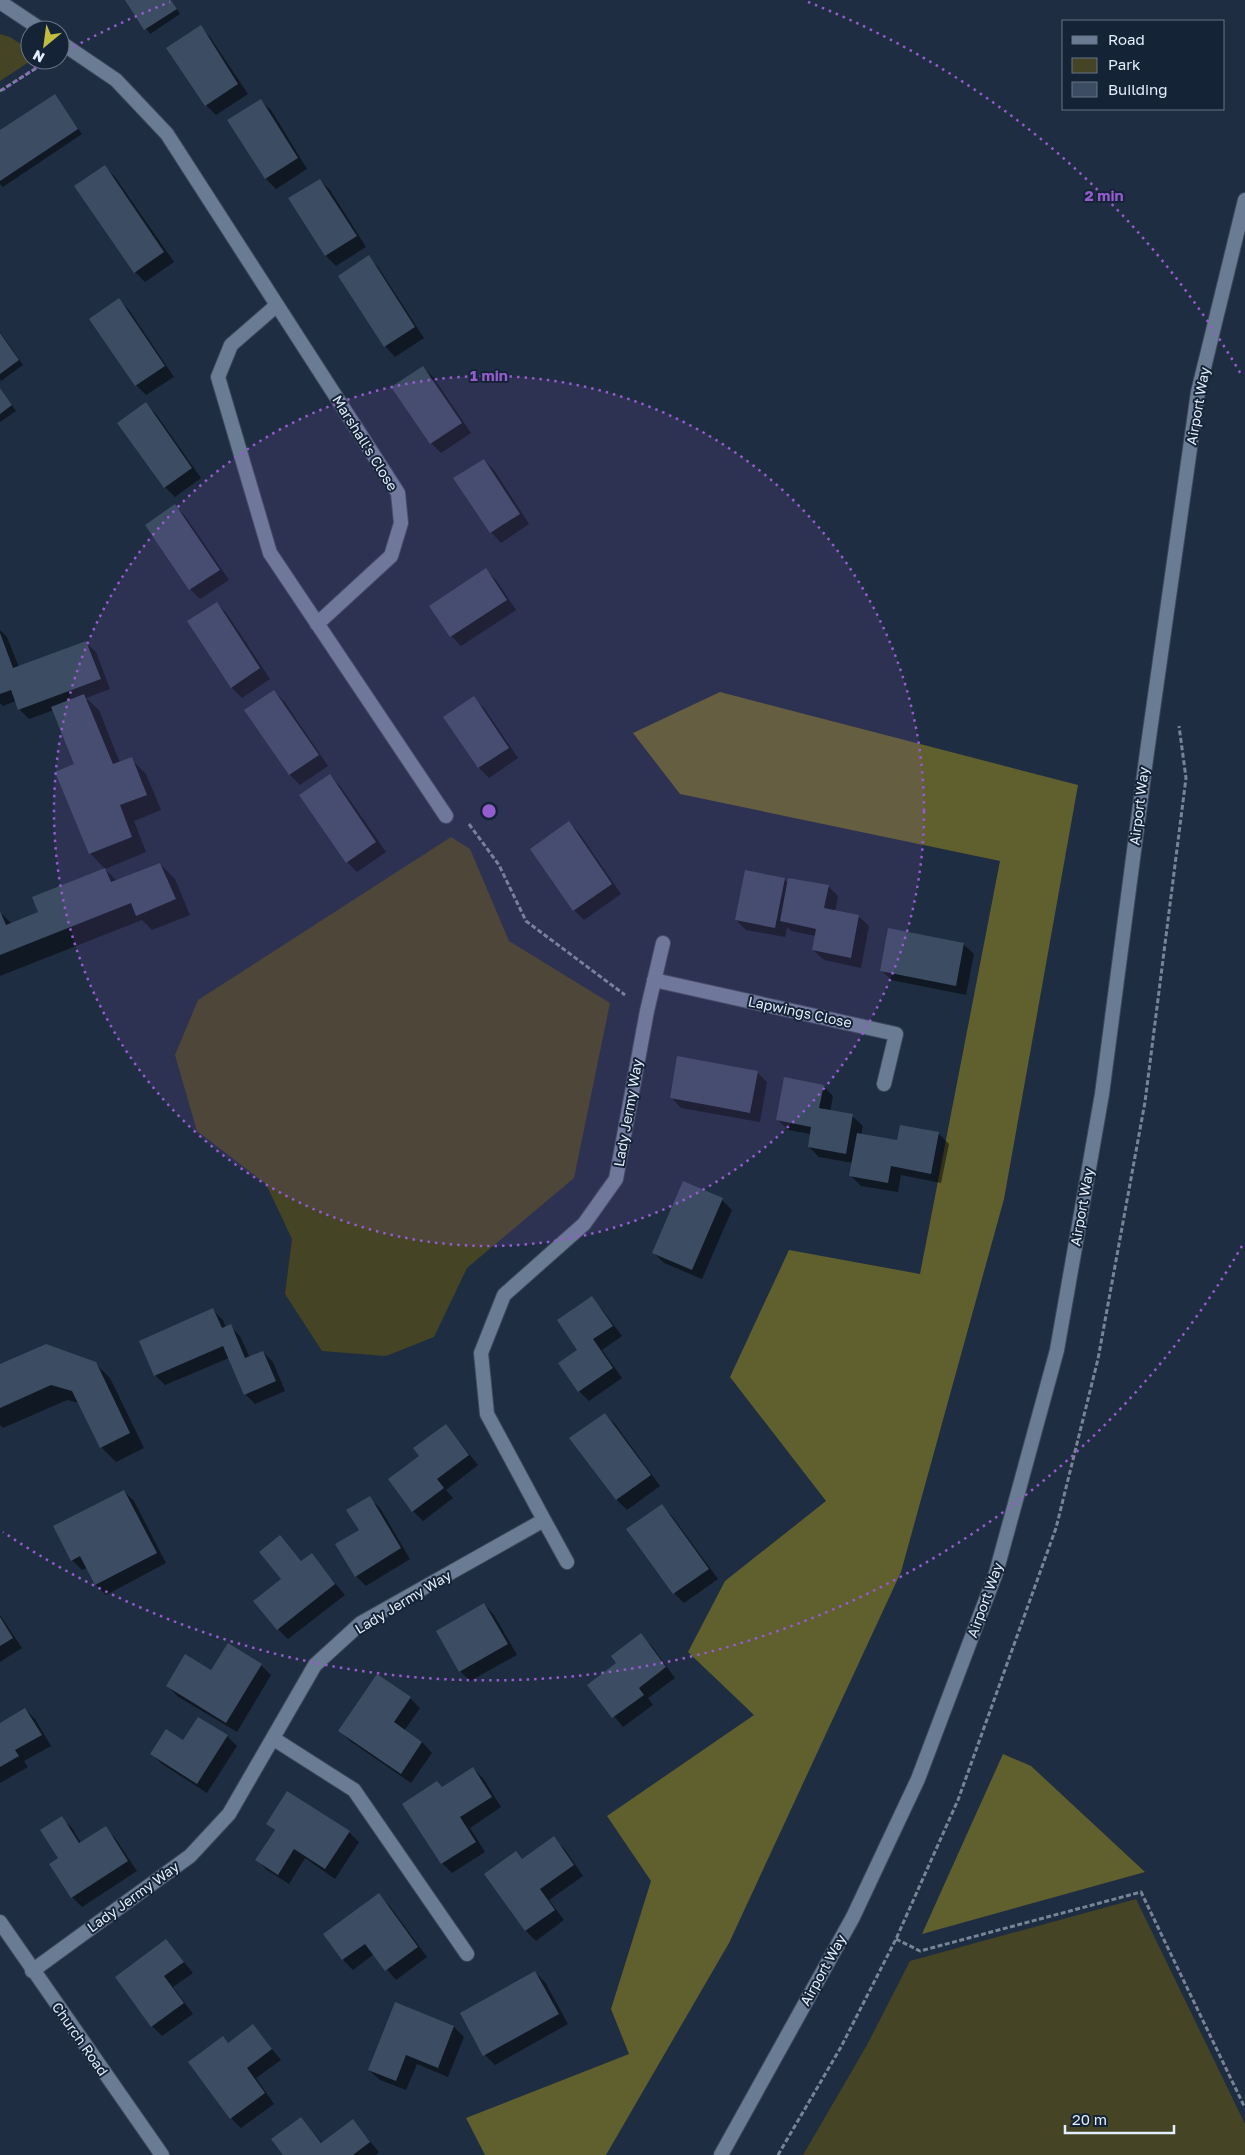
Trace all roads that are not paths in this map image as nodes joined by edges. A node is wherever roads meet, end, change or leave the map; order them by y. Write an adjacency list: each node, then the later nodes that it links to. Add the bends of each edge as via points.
1 (0, 2): 2 (street)
2 (27, 20)
3 (70, 49): 5 (street, Marshall's Close, via 116,80 167,134)
4 (1245, 200): 18 (street, Airport Way, via 1198,392 1102,1094 1054,1359 996,1573 918,1779 853,1917)
5 (276, 305): 6 (street, via 231,345 218,377 270,553); 6 (street, Marshall's Close, via 398,493 402,523 391,556)
6 (318, 624): 7 (street)
7 (446, 816)
8 (663, 943): 9 (street, Lady Jermy Way)
9 (654, 980): 10 (street, Lapwings Close, via 896,1034); 11 (street, Lady Jermy Way, via 616,1179 584,1224 504,1296 481,1353 487,1414)
10 (884, 1084)
11 (544, 1520): 12 (street, Lady Jermy Way); 13 (street, Lady Jermy Way, via 361,1623 315,1665)
12 (567, 1562)
13 (274, 1739): 15 (street, via 354,1790); 16 (street, Lady Jermy Way, via 229,1814 190,1856)
14 (0, 1922): 16 (street, Church Road)
15 (467, 1954)
16 (32, 1971): 17 (street, Church Road)
17 (162, 2155)
18 (721, 2155)

